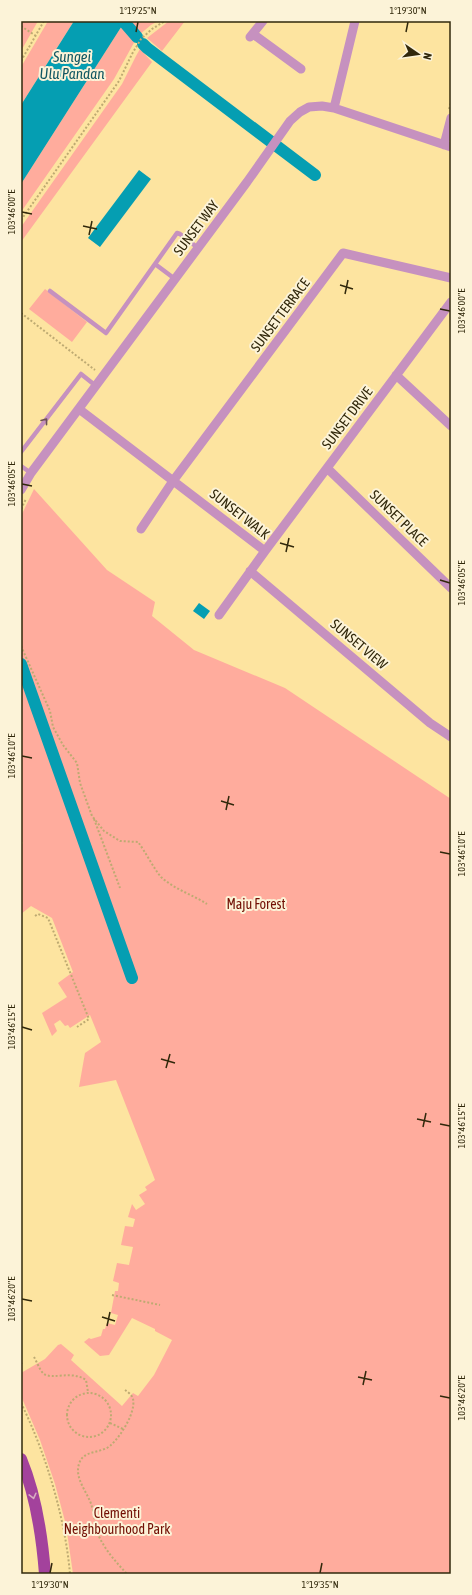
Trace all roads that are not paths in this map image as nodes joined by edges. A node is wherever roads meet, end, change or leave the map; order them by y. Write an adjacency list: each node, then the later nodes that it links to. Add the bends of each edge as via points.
1 (263, 21): 3 (street, via 251,35)
2 (355, 21): 4 (street)
3 (301, 69)
4 (334, 108): 6 (street, SUNSET WAY); 7 (street, SUNSET WAY, via 309,107 290,121)
5 (451, 118): 6 (street)
6 (447, 146)
7 (198, 248): 8 (lane, via 177,233); 10 (street, SUNSET WAY)
8 (155, 264): 10 (lane); 11 (lane, via 106,333)
9 (451, 278): 21 (street, SUNSET TERRACE, via 344,253)
10 (175, 279): 14 (street, SUNSET WAY)
11 (50, 291)
12 (451, 302): 13 (street, SUNSET DRIVE)
13 (396, 375): 16 (street); 19 (street, SUNSET DRIVE)
14 (96, 386): 15 (street, SUNSET WAY); 17 (lane, one-way to 14, via 81,374)
15 (79, 409): 20 (street, SUNSET WAY); 21 (street, SUNSET WALK)
16 (451, 426)
17 (21, 452)
18 (21, 466): 20 (lane)
19 (327, 468): 24 (street, SUNSET DRIVE); 26 (street, SUNSET PLACE)
20 (31, 473): 22 (street, SUNSET WAY)
21 (173, 481): 23 (street); 24 (street, SUNSET WALK)
22 (21, 490)
23 (141, 529)
24 (265, 551): 25 (street, SUNSET WALK)
25 (250, 571): 27 (street, SUNSET WALK); 28 (street, SUNSET VIEW, via 430,724)
26 (451, 588)
27 (219, 615)
28 (451, 737)
29 (21, 1459): 30 (main road, one-way to 30, via 39,1522)
30 (45, 1574)

